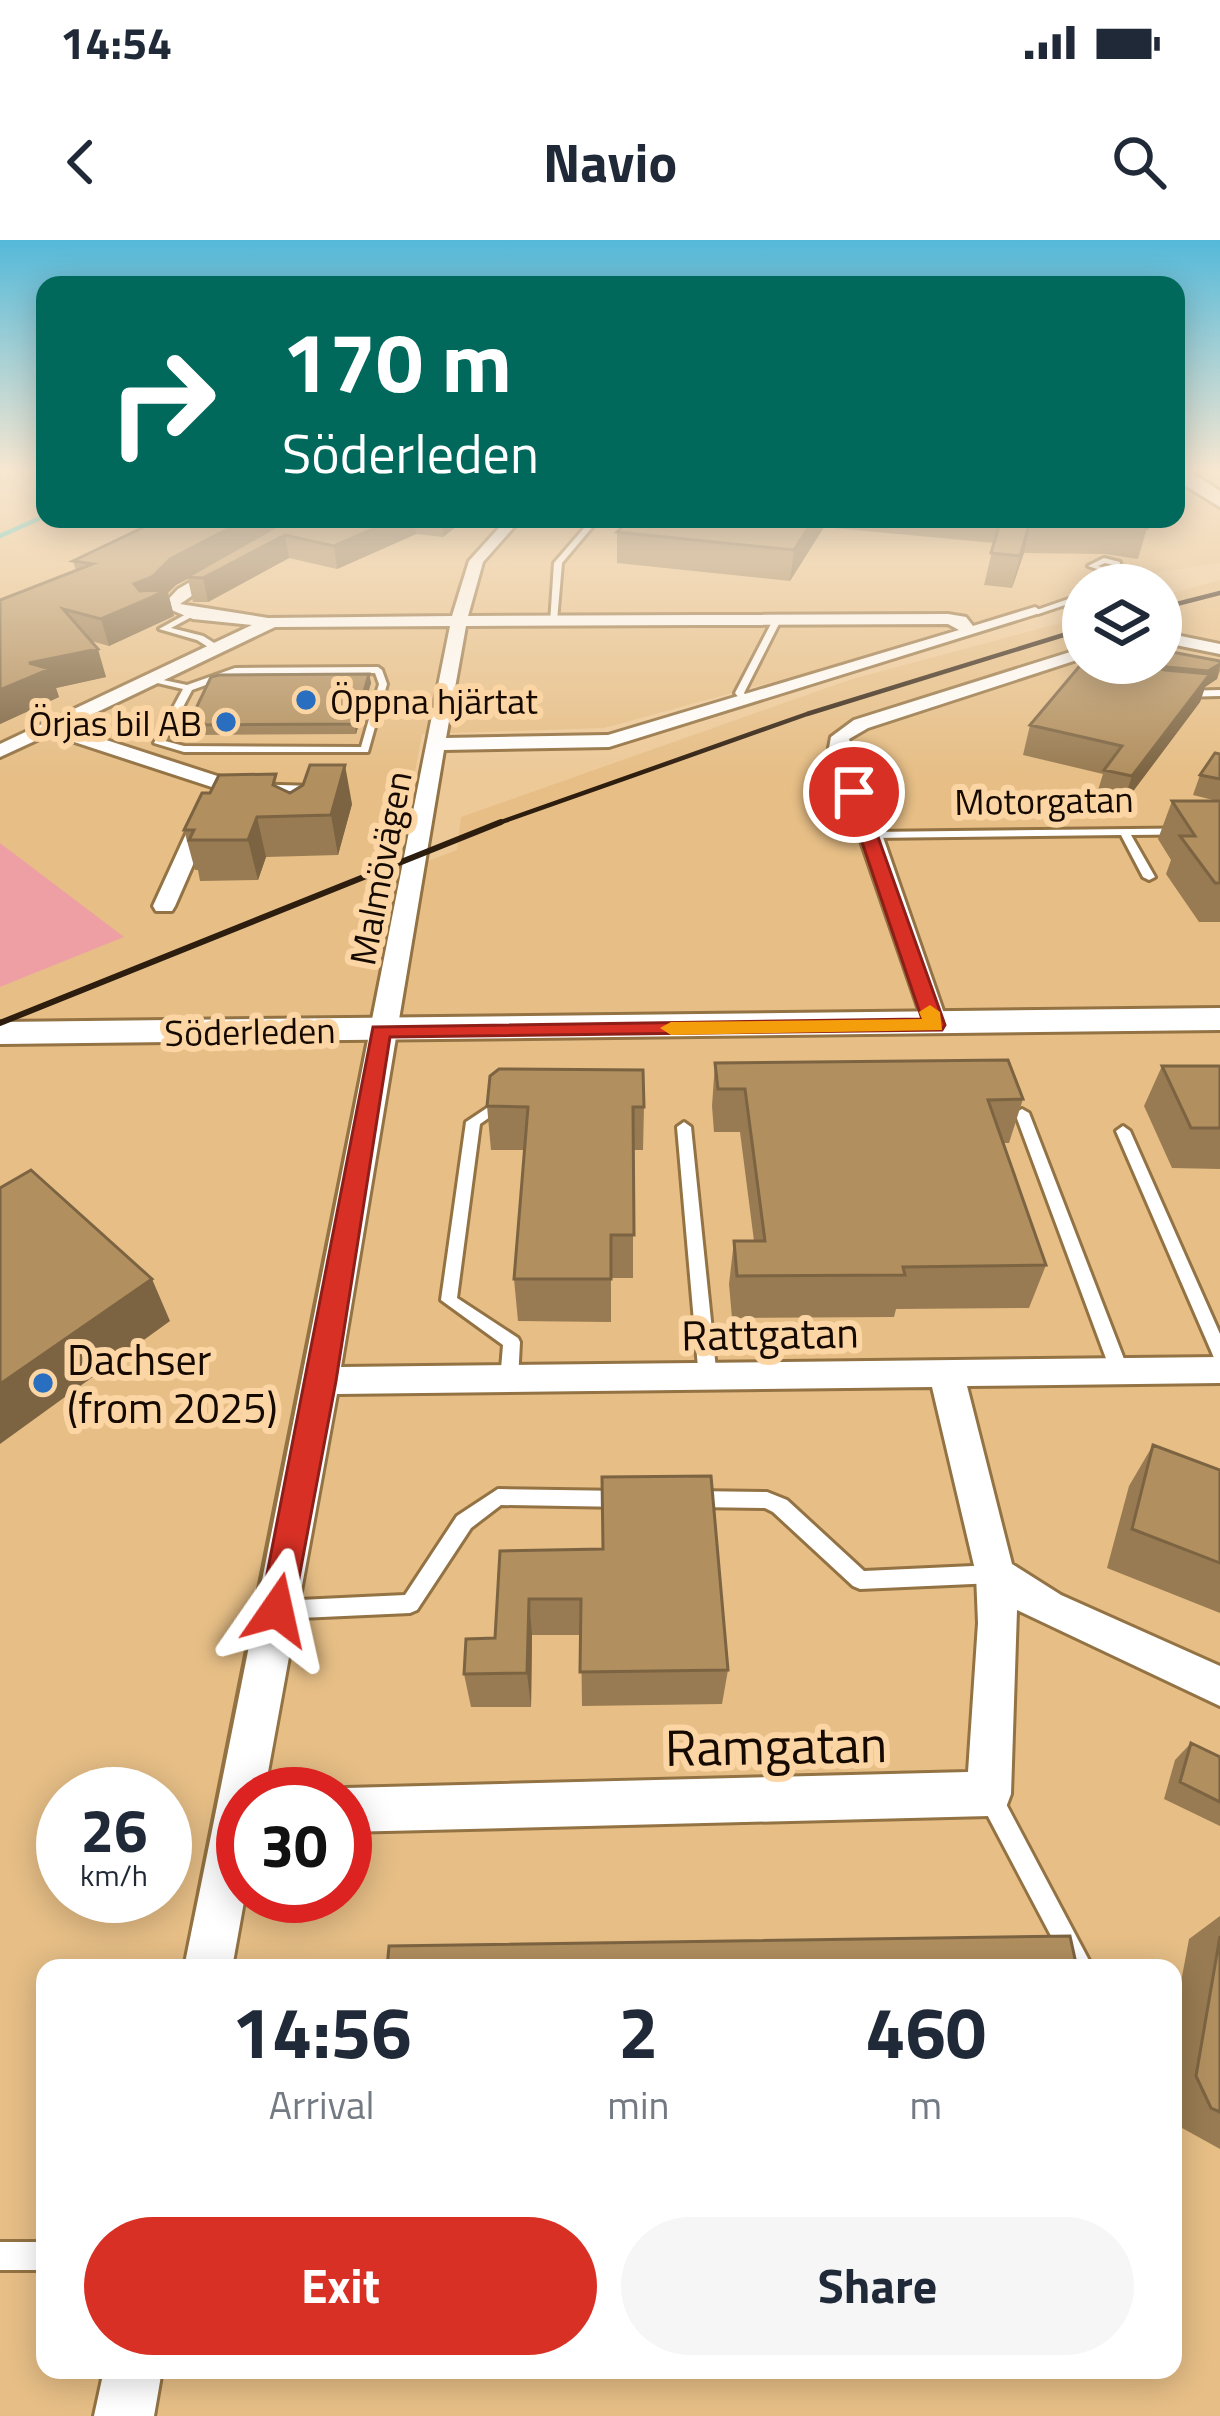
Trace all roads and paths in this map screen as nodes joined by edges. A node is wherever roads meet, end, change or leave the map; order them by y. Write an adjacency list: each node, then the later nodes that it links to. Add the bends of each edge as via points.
1 (211, 573): 5 (street)
2 (473, 573): 11 (street, Malmövägen)
3 (556, 573): 10 (lane)
4 (1062, 603): 6 (lane)
5 (173, 607): 7 (lane); 8 (street); 14 (lane, via 164,629)
6 (1035, 612): 12 (street)
7 (149, 613)
8 (266, 619): 11 (street); 14 (street)
9 (776, 620): 10 (street); 12 (street, via 948,619); 21 (lane, via 739,693)
10 (553, 621): 11 (street)
11 (459, 622): 23 (street, Malmövägen)
12 (969, 632): 21 (street)
13 (1182, 641): 15 (street)
14 (216, 648): 17 (street)
15 (1220, 649)
16 (1062, 663): 29 (street, via 840,737)
17 (141, 681): 18 (lane); 22 (street)
18 (188, 688): 18 (lane, via 235,671 378,670 383,684 365,750 159,743)
19 (1162, 690): 20 (lane)
20 (1220, 693)
21 (744, 698): 23 (street, via 608,741)
22 (54, 723): 24 (street); 25 (street)
23 (436, 744): 34 (street, Malmövägen)
24 (0, 751)
25 (219, 783): 26 (street, via 307,790); 31 (street)
26 (296, 824)
27 (1220, 831): 28 (lane, Motorgatan)
28 (1124, 832): 29 (lane, Motorgatan); 30 (lane)
29 (869, 835): 33 (street)
30 (1149, 878)
31 (164, 905)
32 (1220, 1019): 33 (street, Söderleden)
33 (934, 1025): 34 (street, Söderleden)
34 (381, 1031): 35 (street, Söderleden); 45 (street, Malmövägen)
35 (0, 1033)
36 (525, 1102): 46 (lane, via 501,1102 473,1122 449,1300 512,1342)
37 (1022, 1113): 42 (lane)
38 (684, 1127): 44 (lane)
39 (1123, 1131): 40 (lane)
40 (1220, 1353)
41 (1220, 1370): 42 (street, Rattgatan)
42 (1120, 1372): 43 (street, Rattgatan)
43 (947, 1376): 44 (street, Rattgatan); 49 (street)
44 (708, 1379): 46 (street, Rattgatan)
45 (322, 1381): 46 (street, Rattgatan); 50 (street, Malmövägen)
46 (509, 1382)
47 (655, 1499): 50 (lane, via 498,1497 464,1522 410,1604)
48 (678, 1499): 49 (lane, via 767,1500 860,1580)
49 (995, 1574): 51 (street, via 1046,1608); 53 (street)
50 (277, 1610): 52 (street, Malmövägen)
51 (1220, 1686)
52 (247, 1767)
53 (989, 1794): 54 (street, Ramgatan); 57 (lane)
54 (372, 1809)
55 (217, 1923): 56 (street, Malmövägen)
56 (210, 1959)
57 (1076, 1959)
58 (0, 2256): 59 (lane)
59 (36, 2256)
60 (131, 2379): 61 (street)
61 (124, 2416)

